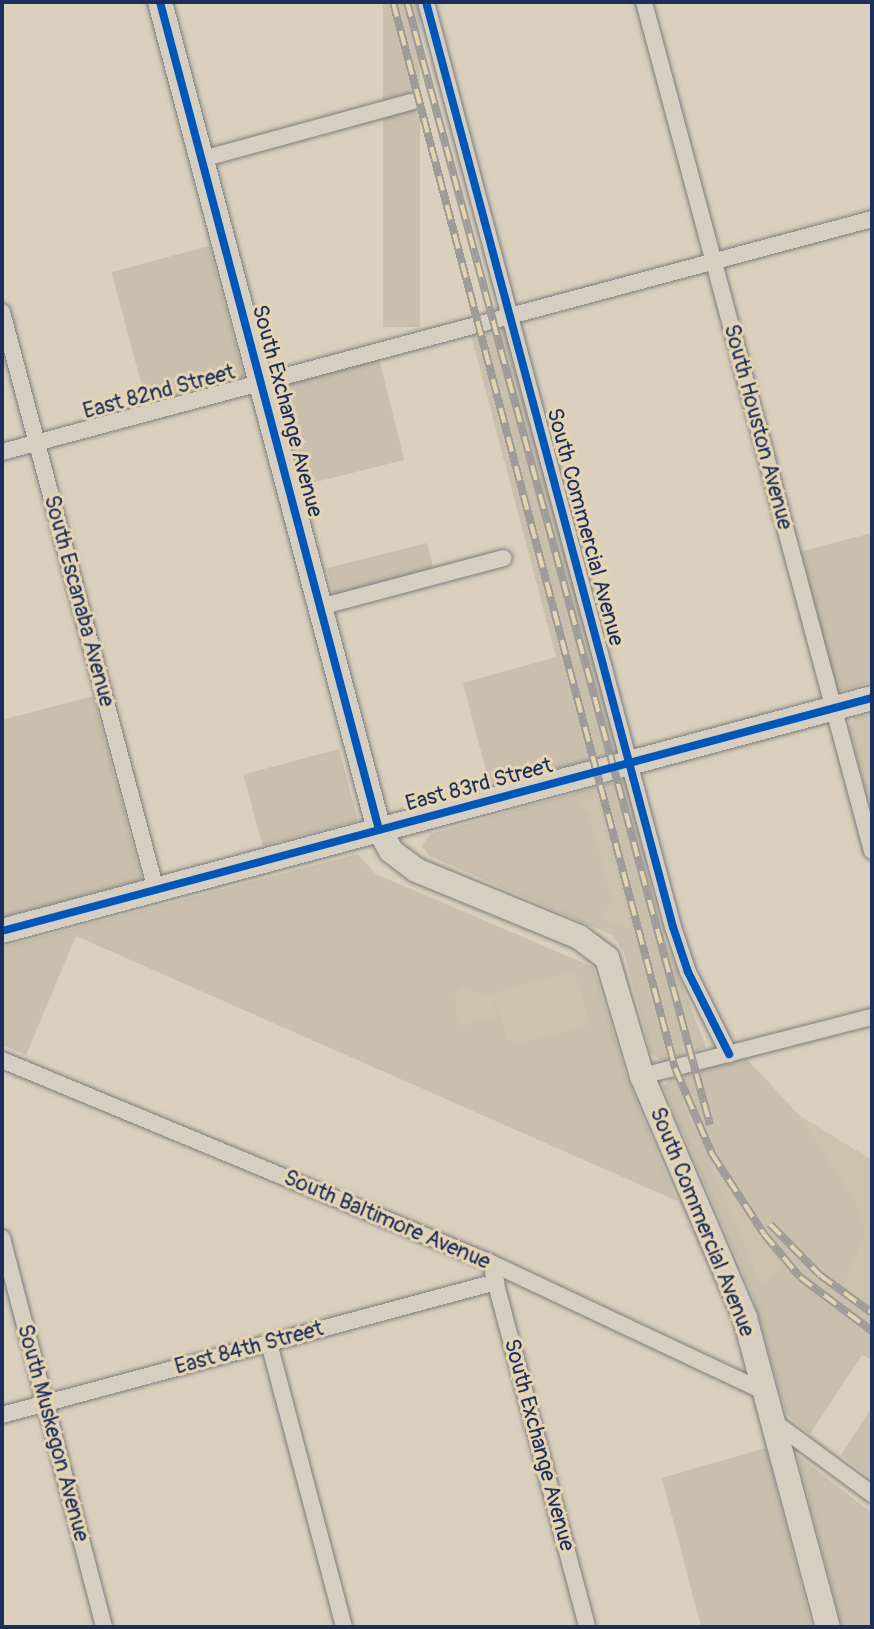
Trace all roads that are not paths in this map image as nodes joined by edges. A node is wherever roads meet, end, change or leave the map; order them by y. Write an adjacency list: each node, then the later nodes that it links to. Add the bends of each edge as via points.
1 (160, 2): 5 (street, South Exchange Avenue)
2 (426, 2): 9 (street, South Commercial Avenue)
3 (644, 2): 7 (street, South Houston Avenue)
4 (411, 102): 5 (street)
5 (202, 159): 10 (street, South Exchange Avenue)
6 (872, 219): 7 (street, East 82nd Street)
7 (713, 262): 9 (street, East 82nd Street); 16 (street, South Houston Avenue)
8 (2, 312): 11 (street, South Escanaba Avenue)
9 (510, 316): 10 (street, East 82nd Street); 17 (street, South Commercial Avenue)
10 (261, 383): 11 (street, East 82nd Street); 14 (street, South Exchange Avenue)
11 (37, 443): 12 (street, East 82nd Street); 20 (street, South Escanaba Avenue)
12 (2, 452)
13 (504, 558): 14 (street)
14 (320, 607): 18 (street, South Exchange Avenue)
15 (872, 698): 16 (street, East 83rd Street)
16 (833, 708): 17 (street, East 83rd Street); 19 (street, South Houston Avenue)
17 (630, 763): 18 (street, East 83rd Street); 24 (street, South Commercial Avenue, via 680,948)
18 (379, 830): 20 (street, East 83rd Street); 22 (street, South Exchange Avenue, via 391,851 416,870 579,937)
19 (872, 851)
20 (156, 890): 21 (street, East 83rd Street)
21 (2, 931)
22 (607, 958): 26 (street, South Commercial Avenue)
23 (872, 1017): 24 (street)
24 (729, 1054): 26 (street)
25 (2, 1060): 28 (street, South Baltimore Avenue)
26 (642, 1076): 31 (street, South Commercial Avenue, via 735,1293)
27 (2, 1238): 32 (street, South Muskegon Avenue)
28 (491, 1263): 29 (street, South Exchange Avenue); 31 (street, South Baltimore Avenue)
29 (496, 1282): 30 (street, East 84th Street); 38 (street, South Exchange Avenue)
30 (269, 1343): 32 (street, East 84th Street); 37 (street)
31 (767, 1393): 34 (street, South Commercial Avenue)
32 (45, 1403): 33 (street, East 84th Street); 36 (street, South Muskegon Avenue)
33 (2, 1415)
34 (774, 1422): 35 (street); 39 (street, South Commercial Avenue)
35 (872, 1494)
36 (104, 1627)
37 (344, 1627)
38 (587, 1627)
39 (828, 1627)

